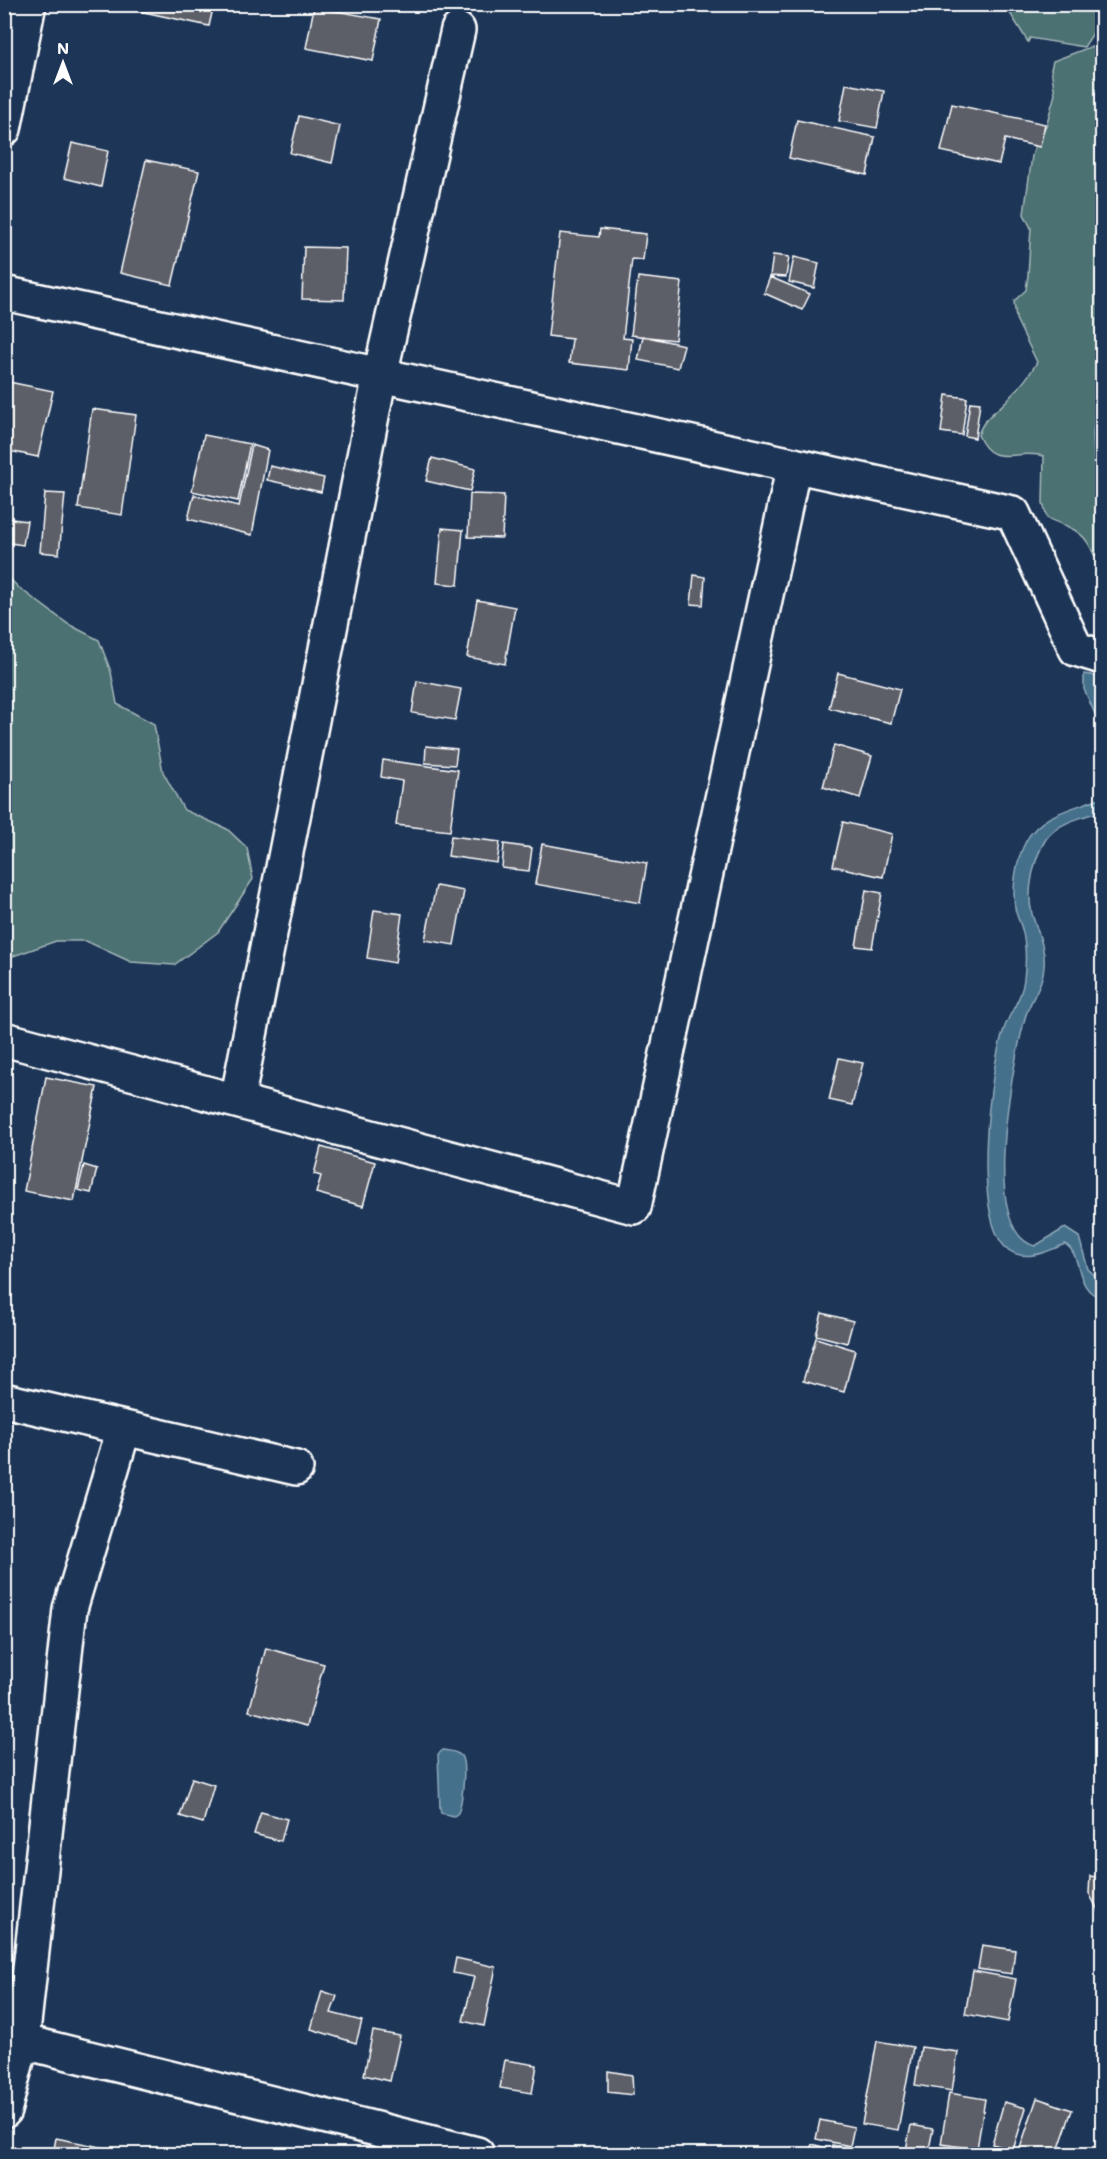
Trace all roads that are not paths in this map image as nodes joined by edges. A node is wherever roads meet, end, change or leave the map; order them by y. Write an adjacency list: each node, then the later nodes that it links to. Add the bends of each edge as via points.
1 (29, 4): 3 (street)
2 (458, 30): 5 (street)
3 (4, 129)
4 (4, 293): 5 (street)
5 (380, 375): 6 (street); 9 (street)
6 (794, 465): 7 (street, via 1013,513); 9 (street, via 634,1207)
7 (1089, 653)
8 (4, 1039): 9 (street)
9 (237, 1101)
10 (4, 1400): 11 (street)
11 (124, 1428): 12 (street); 13 (street, via 70,1609)
12 (296, 1468)
13 (13, 2039): 14 (street); 15 (street)
14 (4, 2111)
15 (477, 2154)

